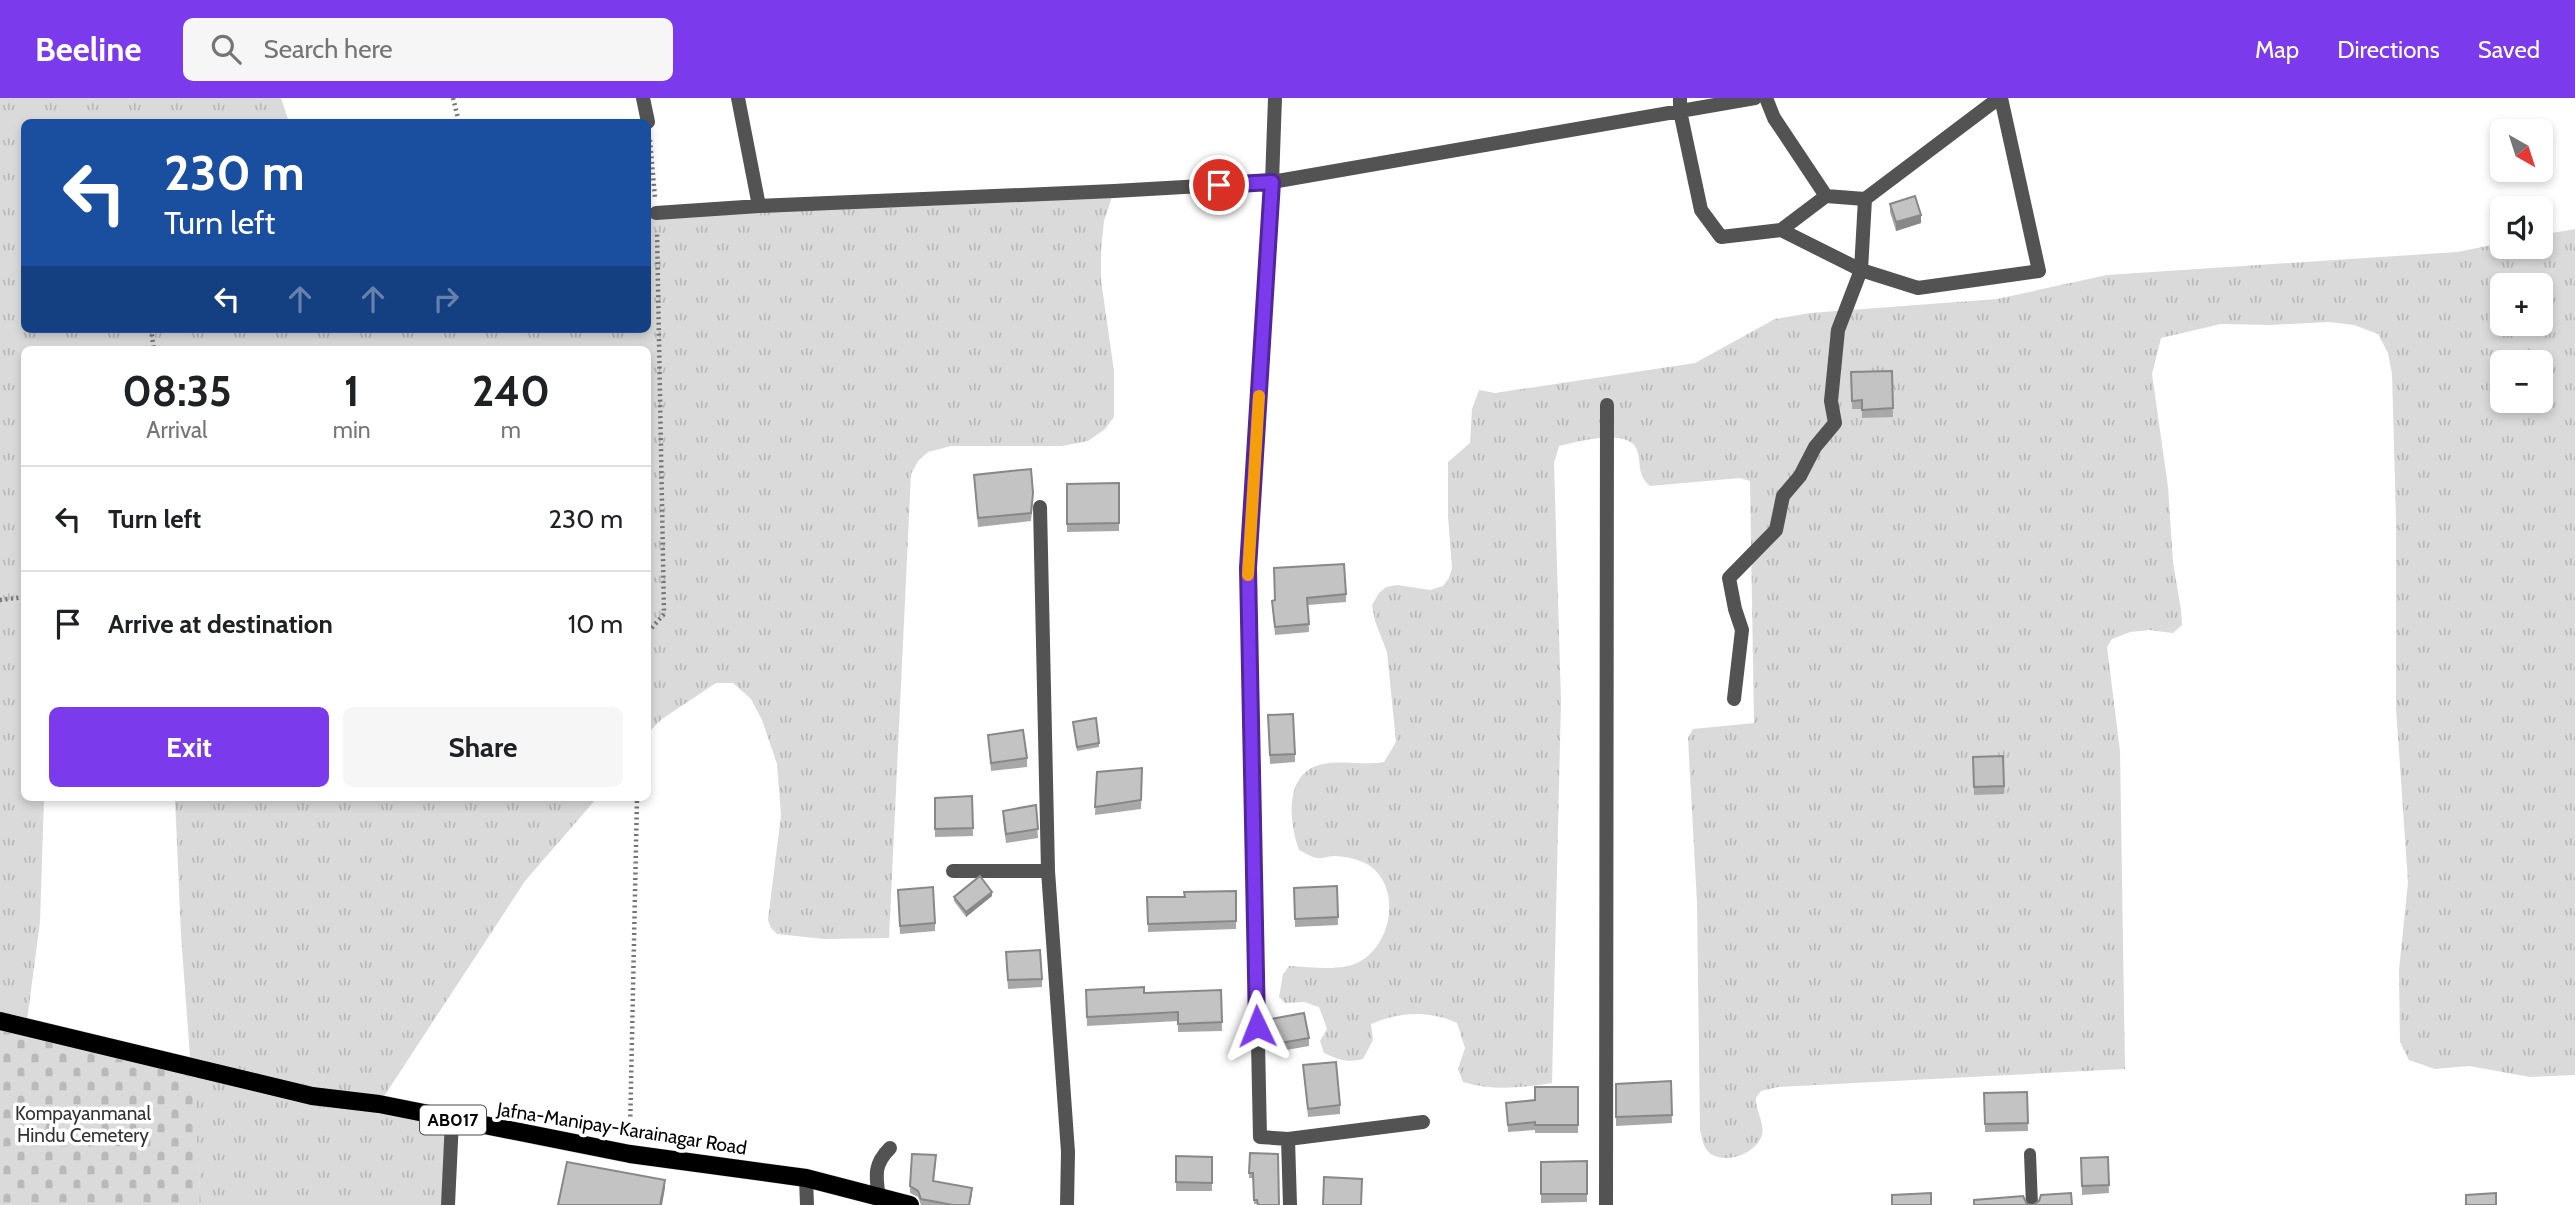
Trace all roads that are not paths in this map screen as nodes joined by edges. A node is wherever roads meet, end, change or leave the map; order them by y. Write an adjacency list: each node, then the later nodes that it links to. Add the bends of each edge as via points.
1 (643, 98): 8 (street)
2 (738, 98): 12 (street)
3 (1275, 98): 9 (street)
4 (1755, 98): 7 (street)
5 (1766, 98): 10 (street, via 1774,118)
6 (2000, 98): 11 (street); 15 (street, via 2039,271 1917,288)
7 (1680, 105): 9 (street); 14 (street, via 1701,210 1721,237)
8 (647, 119)
9 (1272, 182): 12 (street); 24 (street, via 1248,568 1260,1137)
10 (1826, 196): 11 (street); 14 (street)
11 (1865, 199): 15 (street)
12 (759, 206): 13 (street)
13 (656, 213)
14 (1781, 230): 15 (street)
15 (1861, 270): 18 (street, via 1838,330 1831,401 1835,423 1783,496 1776,530 1729,578 1742,630)
16 (1607, 405): 34 (street)
17 (1040, 507): 20 (street)
18 (1734, 699)
19 (953, 871): 20 (street)
20 (1048, 871): 32 (street, via 1068,1152)
21 (0, 1021): 22 (main road, Jafna-Manipay-Karainagar Road / AB017, via 312,1096)
22 (452, 1120): 27 (main road, Jafna-Manipay-Karainagar Road / AB017, via 630,1154); 29 (street)
23 (1423, 1122): 24 (street)
24 (1288, 1139): 33 (street)
25 (890, 1148): 28 (street, via 875,1171)
26 (2031, 1154): 35 (lane)
27 (806, 1178): 28 (main road, Jafna-Manipay-Karainagar Road / AB017); 30 (street)
28 (879, 1199): 31 (main road, Jafna-Manipay-Karainagar Road / AB017)
29 (448, 1205)
30 (807, 1205)
31 (910, 1205)
32 (1067, 1205)
33 (1290, 1205)
34 (1606, 1205)
35 (2032, 1205)

